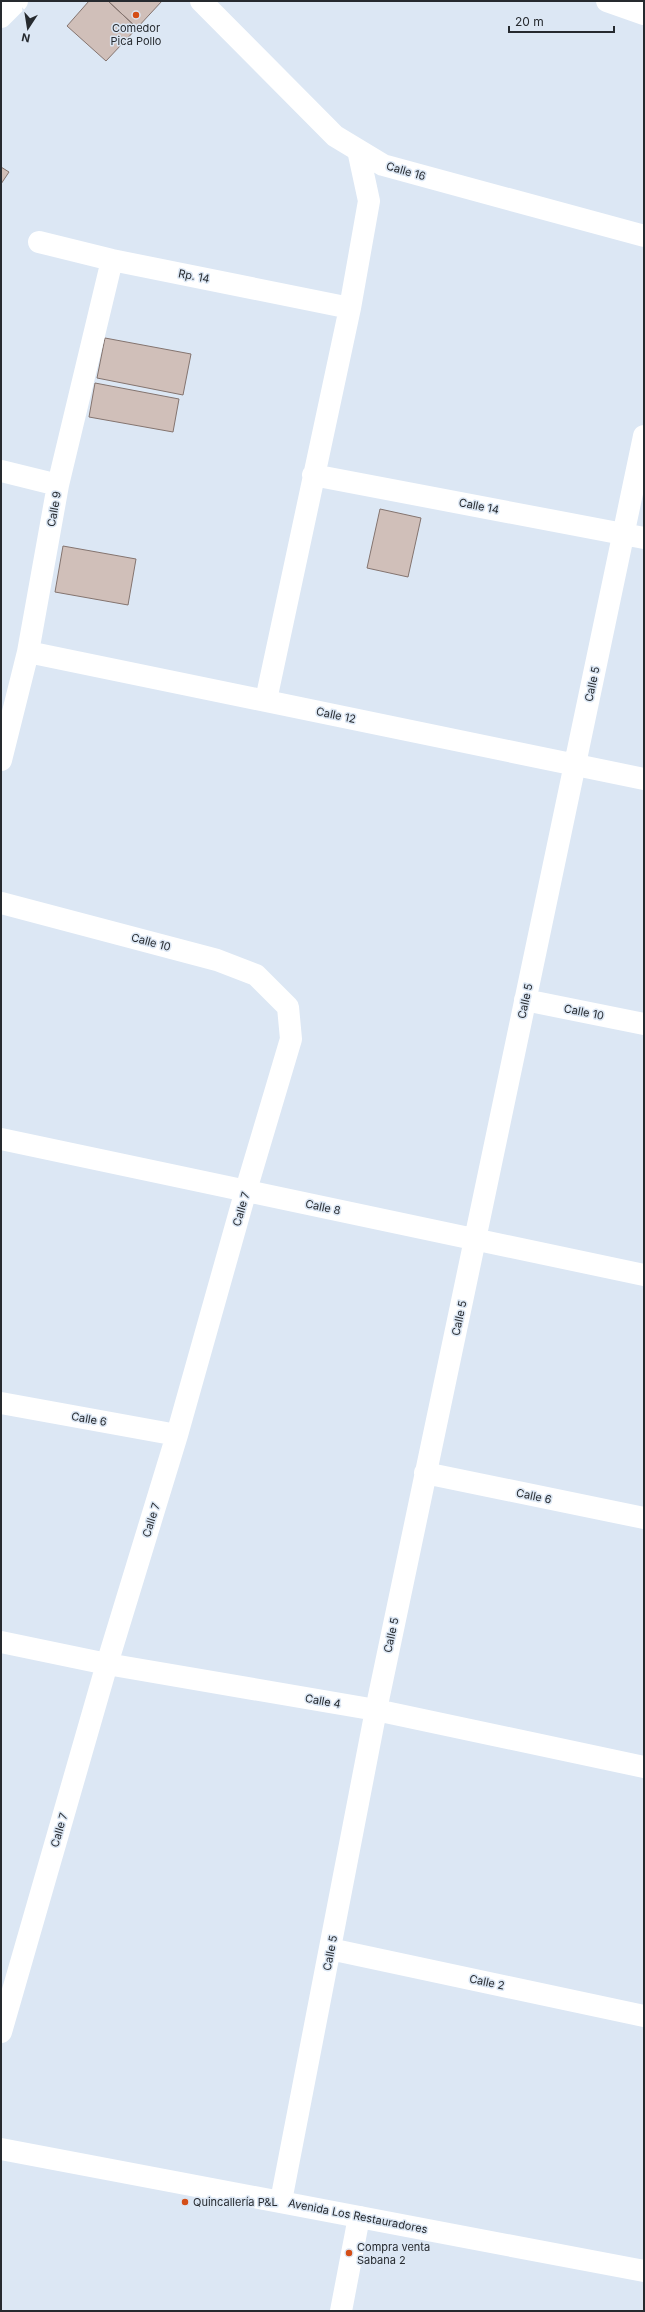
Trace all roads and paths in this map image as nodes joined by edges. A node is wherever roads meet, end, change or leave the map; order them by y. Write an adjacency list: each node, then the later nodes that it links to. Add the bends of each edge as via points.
1 (201, 1): 4 (street, Calle 16, via 335,136)
2 (606, 1): 3 (street)
3 (644, 14)
4 (358, 150): 5 (street, Calle 16, via 383,165); 8 (street, via 369,201)
5 (644, 236)
6 (39, 242): 7 (street, Rp. 14)
7 (112, 260): 8 (street, Rp. 14); 12 (street, Calle 9)
8 (350, 308): 11 (street)
9 (644, 436): 13 (street, Calle 5)
10 (1, 471): 12 (street)
11 (314, 474): 13 (street, Calle 14); 17 (street)
12 (58, 484): 15 (street, Calle 9)
13 (623, 534): 14 (street, Calle 14); 19 (street, Calle 5)
14 (644, 538)
15 (28, 652): 16 (street, Calle 9); 17 (street, Calle 12)
16 (10, 680): 18 (street, Calle 9)
17 (266, 700): 19 (street, Calle 12)
18 (1, 760)
19 (575, 765): 20 (street, Calle 12); 22 (street, Calle 5)
20 (644, 779)
21 (1, 903): 23 (street, Calle 10, via 217,960 256,975)
22 (525, 1000): 24 (street, Calle 10); 27 (street, Calle 5)
23 (288, 1007): 26 (street, Calle 7, via 291,1039)
24 (644, 1024)
25 (1, 1139): 26 (street, Calle 8)
26 (246, 1190): 27 (street, Calle 8); 30 (street, Calle 7)
27 (475, 1240): 28 (street, Calle 8); 31 (street, Calle 5)
28 (644, 1275)
29 (1, 1403): 30 (street, Calle 6)
30 (178, 1435): 34 (street, Calle 7)
31 (425, 1473): 32 (street, Calle 6); 35 (street, Calle 5)
32 (644, 1518)
33 (1, 1642): 34 (street, Calle 4)
34 (107, 1664): 35 (street, Calle 4); 39 (street, Calle 7)
35 (376, 1710): 36 (street, Calle 4); 37 (street, Calle 5)
36 (644, 1767)
37 (330, 1949): 38 (street, Calle 2); 41 (street, Calle 5)
38 (644, 2016)
39 (1, 2032)
40 (1, 2149): 41 (street, Avenida Los Restauradores)
41 (281, 2201): 42 (street, Avenida Los Restauradores)
42 (359, 2217): 43 (street, Avenida Los Restauradores); 44 (street)
43 (644, 2271)
44 (341, 2311)

